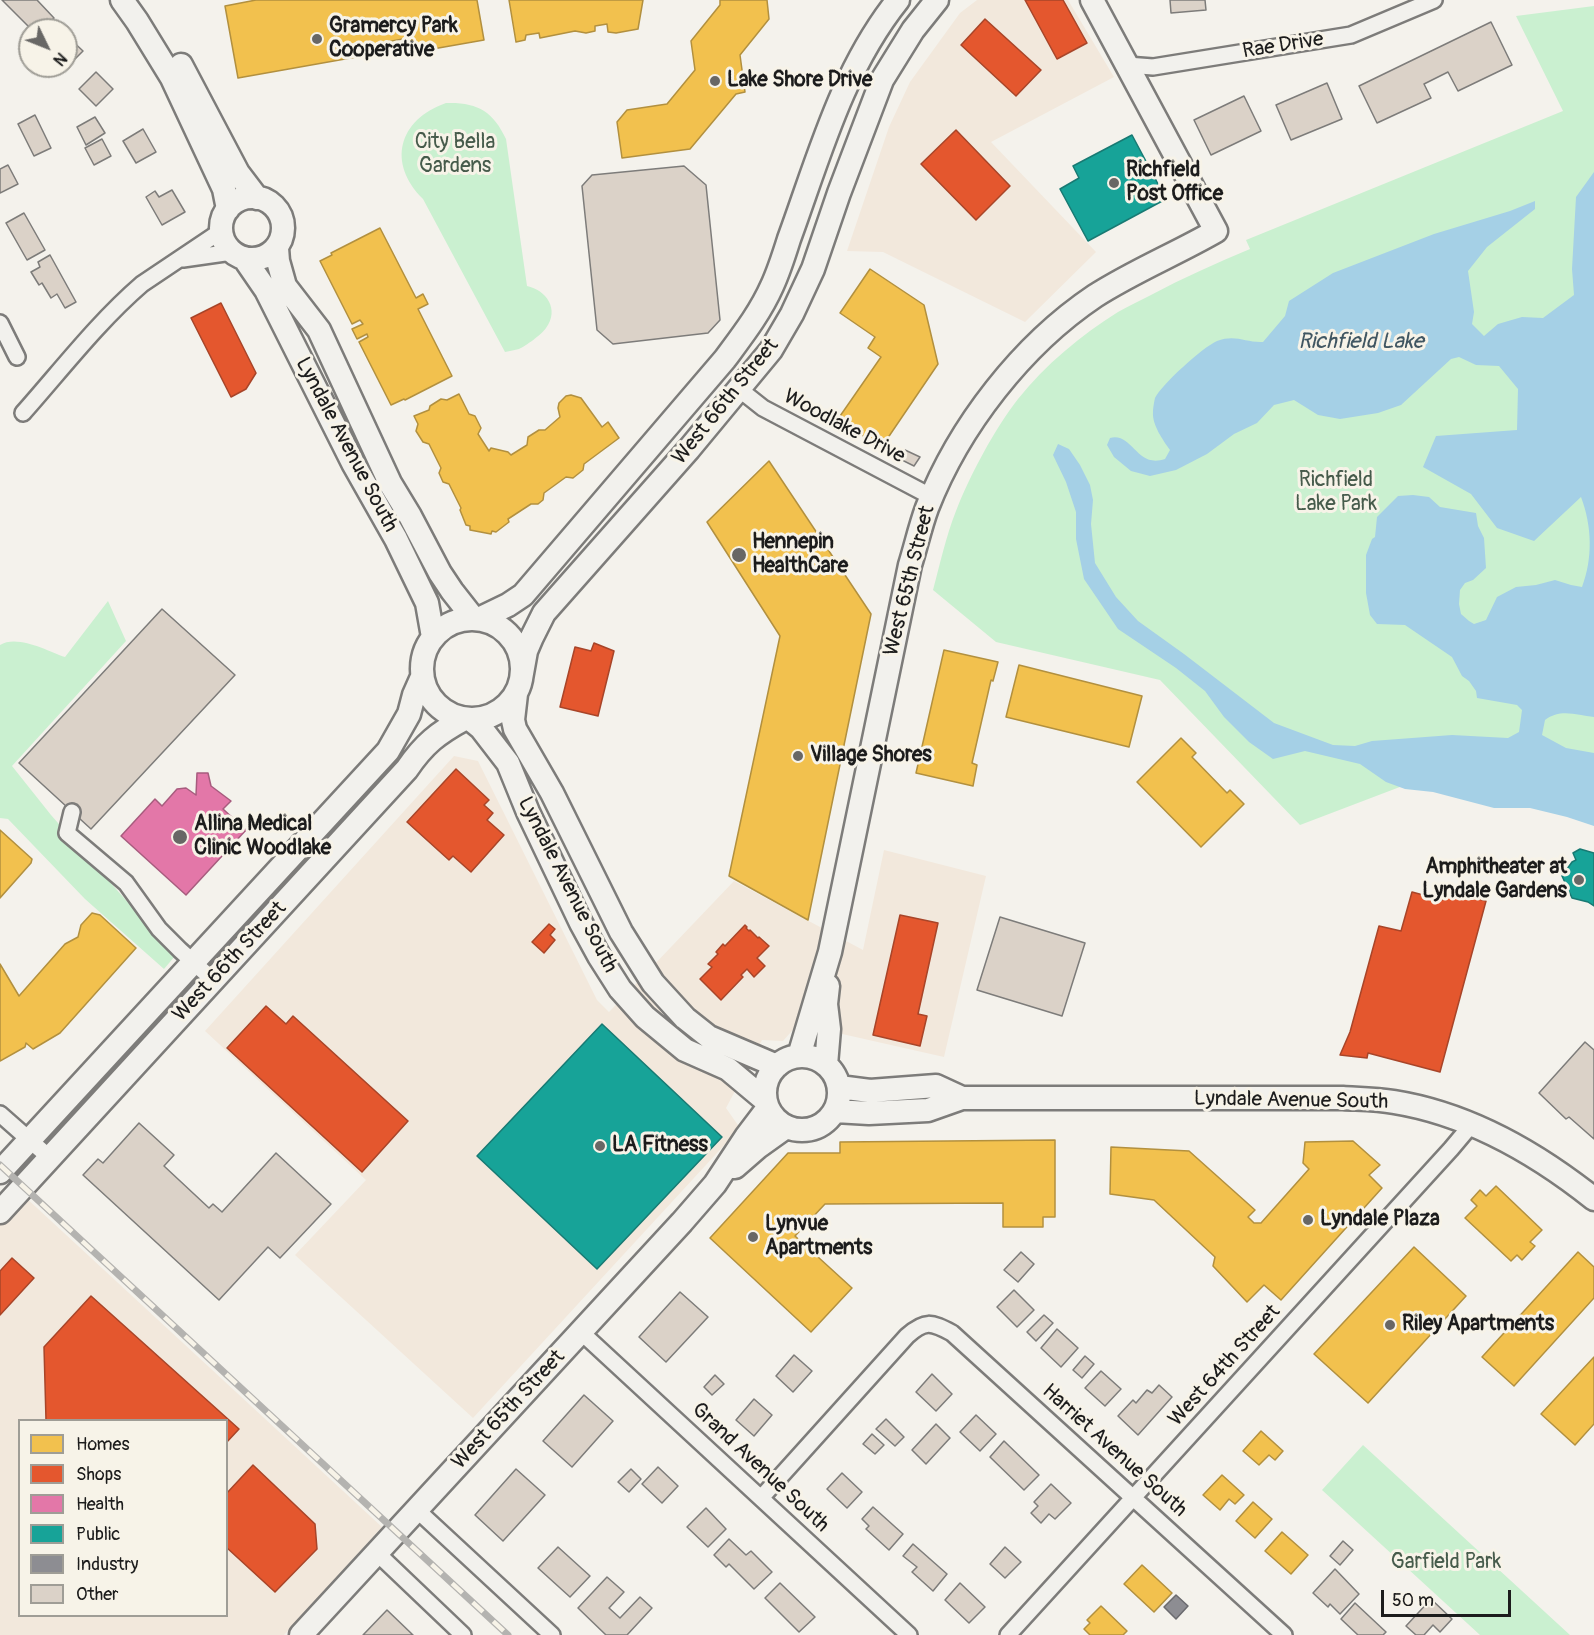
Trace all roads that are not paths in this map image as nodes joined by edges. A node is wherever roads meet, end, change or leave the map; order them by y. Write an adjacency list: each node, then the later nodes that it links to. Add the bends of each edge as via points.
1 (122, 0): 9 (main road, via 172,78 224,189)
2 (141, 0): 8 (main road, Lyndale Avenue South, via 238,173)
3 (898, 0): 21 (main road, West 66th Street, via 854,68 828,128 772,287 751,325 522,595)
4 (937, 0): 16 (main road, West 66th Street, via 882,80 813,268 792,314 771,350)
5 (1092, 0): 7 (main road)
6 (1434, 0): 7 (street, Rae Drive, via 1351,35 1153,67)
7 (1127, 65): 20 (main road, West 65th Street, via 1216,231 1131,275 1070,314 1012,369 977,414)
8 (257, 198): 9 (main road, via 246,198); 11 (main road, Lyndale Avenue South, via 270,202 281,215 283,232)
9 (228, 209): 10 (main road)
10 (221, 231): 12 (main road, Lyndale Avenue South); 13 (street)
11 (277, 248): 12 (main road, via 262,258); 19 (main road, Lyndale Avenue South, via 285,286 319,330)
12 (238, 255): 13 (street); 17 (main road, Lyndale Avenue South, via 266,290)
13 (180, 259): 18 (street, via 142,284 113,311)
14 (0, 323): 15 (street)
15 (17, 357)
16 (739, 389): 20 (street, Woodlake Drive, via 764,408); 24 (main road, West 66th Street, via 544,613 526,651)
17 (319, 397): 19 (main road, via 339,407); 22 (main road, Lyndale Avenue South, via 419,585 427,603)
18 (23, 413)
19 (379, 458): 21 (main road, Lyndale Avenue South, via 440,573)
20 (932, 497): 27 (main road, West 65th Street, via 910,565)
21 (476, 619): 22 (main road, via 447,625); 24 (main road, via 495,624 513,640 522,663)
22 (433, 637): 23 (main road, via 422,663)
23 (422, 677): 25 (main road, via 436,705); 28 (main road, West 66th Street, via 409,714 388,751)
24 (519, 686): 25 (main road, via 507,705 496,713); 32 (main road, Lyndale Avenue South, via 515,729 552,793 621,932 653,983 709,1037)
25 (467, 719): 29 (main road, West 66th Street, via 437,734); 35 (main road, Lyndale Avenue South, via 481,728 508,763 581,923 620,990 685,1050 728,1069)
26 (72, 812): 28 (street, via 67,832 126,883 159,929)
27 (830, 952): 30 (main road, West 65th Street); 31 (main road, West 65th Street)
28 (194, 963): 29 (street); 40 (main road, West 66th Street)
29 (213, 980): 41 (main road, West 66th Street)
30 (800, 1056): 31 (main road); 32 (main road)
31 (826, 1065): 33 (main road)
32 (777, 1066): 35 (main road, via 765,1087)
33 (838, 1087): 34 (main road, Lyndale Avenue South, via 870,1091 936,1086); 36 (main road)
34 (962, 1098): 36 (main road, Lyndale Avenue South, via 928,1110); 38 (main road, Lyndale Avenue South, via 1343,1098 1393,1101)
35 (767, 1104): 39 (main road, Lyndale Avenue South, via 772,1116); 43 (main road, West 65th Street)
36 (835, 1111): 39 (main road, via 819,1126 808,1130)
37 (0, 1114): 40 (street)
38 (1472, 1124): 44 (main road, Lyndale Avenue South, via 1528,1152); 47 (street, West 64th Street)
39 (786, 1127): 43 (main road, West 65th Street)
40 (30, 1140): 41 (street); 42 (main road, West 66th Street)
41 (50, 1158): 45 (main road, West 66th Street)
42 (0, 1172)
43 (715, 1184): 46 (main road, West 65th Street)
44 (1594, 1199)
45 (0, 1212)
46 (581, 1332): 48 (street, Grand Avenue South); 49 (main road, West 65th Street)
47 (1134, 1497): 48 (street, Harriet Avenue South, via 952,1333 927,1323 907,1336); 55 (street, West 64th Street); 56 (street, Harriet Avenue South)
48 (761, 1498): 54 (street, Grand Avenue South)
49 (417, 1510): 50 (main road, West 65th Street); 53 (street)
50 (377, 1553): 51 (main road, West 65th Street); 52 (street)
51 (301, 1635)
52 (463, 1635)
53 (552, 1635)
54 (909, 1635)
55 (1008, 1635)
56 (1284, 1635)

